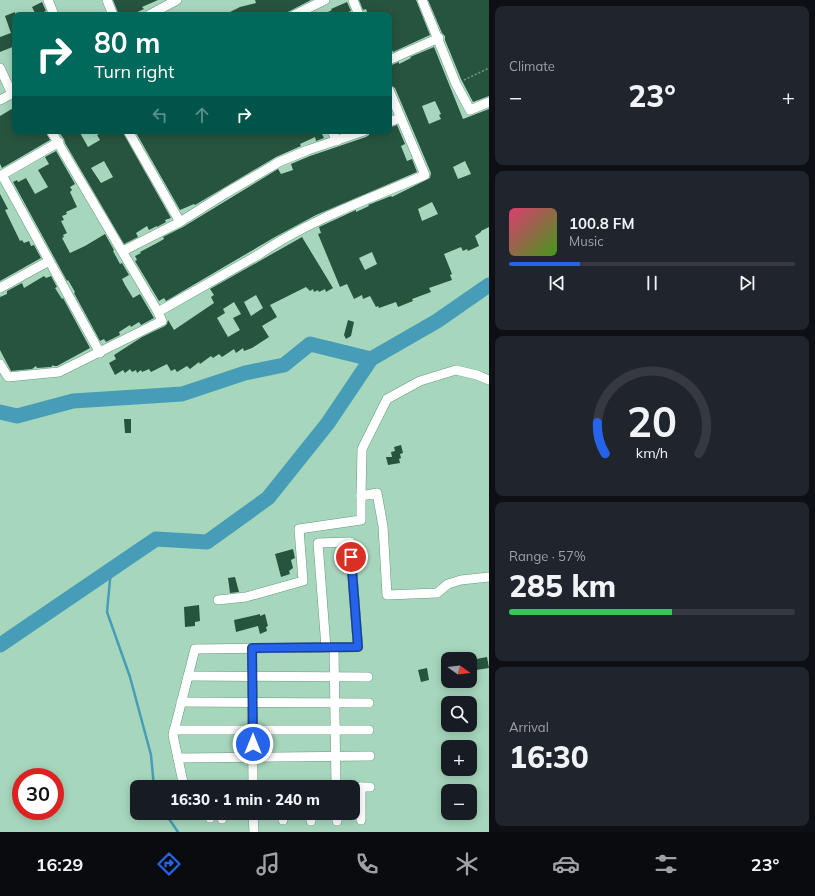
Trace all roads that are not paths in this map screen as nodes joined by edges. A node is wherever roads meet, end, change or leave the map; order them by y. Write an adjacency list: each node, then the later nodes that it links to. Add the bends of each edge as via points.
1 (48, 0): 7 (street)
2 (107, 0): 8 (street)
3 (177, 0): 9 (street)
4 (325, 0): 10 (street)
5 (353, 0): 11 (street)
6 (422, 0): 12 (street)
7 (53, 12)
8 (113, 12)
9 (155, 12)
10 (300, 12)
11 (358, 12)
12 (438, 38): 13 (street); 19 (street, via 456,84 470,110)
13 (392, 59)
14 (0, 68): 15 (street)
15 (12, 91)
16 (12, 94): 18 (street)
17 (392, 98): 20 (street)
18 (0, 100)
19 (489, 102)
20 (400, 118): 21 (street); 33 (street, via 426,175 342,210 273,244)
21 (392, 121)
22 (53, 134): 27 (street)
23 (130, 134): 29 (street)
24 (334, 134): 26 (street)
25 (356, 134): 26 (street)
26 (337, 141): 29 (street, via 279,162)
27 (59, 142): 28 (street); 30 (street)
28 (1, 175): 31 (street)
29 (180, 222): 30 (street)
30 (123, 252): 33 (street)
31 (49, 261): 32 (street); 34 (street)
32 (0, 288)
33 (158, 312): 34 (street, via 162,321)
34 (100, 353): 35 (street, via 60,372 8,377)
35 (0, 364)
36 (489, 380): 37 (street, via 456,370 420,381 387,399 362,449)
37 (361, 496): 38 (street, via 377,493 383,526 387,595 437,593 448,584 460,580); 39 (street, via 361,520 299,529 303,581 246,597)
38 (489, 577)
39 (218, 600)
40 (252, 648): 41 (street); 42 (street, via 195,649); 43 (street)
41 (330, 648): 41 (street, via 358,647 350,542 318,543); 44 (street)
42 (188, 676): 43 (street); 46 (street)
43 (252, 676): 44 (street); 47 (street)
44 (334, 677): 45 (street); 48 (street)
45 (368, 677)
46 (181, 702): 47 (street); 50 (street)
47 (253, 703): 48 (street); 51 (street)
48 (335, 703): 49 (street); 52 (street)
49 (369, 704)
50 (174, 730): 51 (street); 57 (street)
51 (253, 730): 52 (street); 55 (street)
52 (335, 730): 53 (street); 56 (street)
53 (369, 730)
54 (370, 756): 56 (street)
55 (253, 757): 56 (street); 57 (street); 59 (street)
56 (336, 757): 60 (street)
57 (178, 758): 58 (street)
58 (183, 780)
59 (253, 780)
60 (336, 780)
61 (360, 787): 63 (street, via 366,787)
62 (253, 820): 64 (street)
63 (361, 820)
64 (254, 832)

